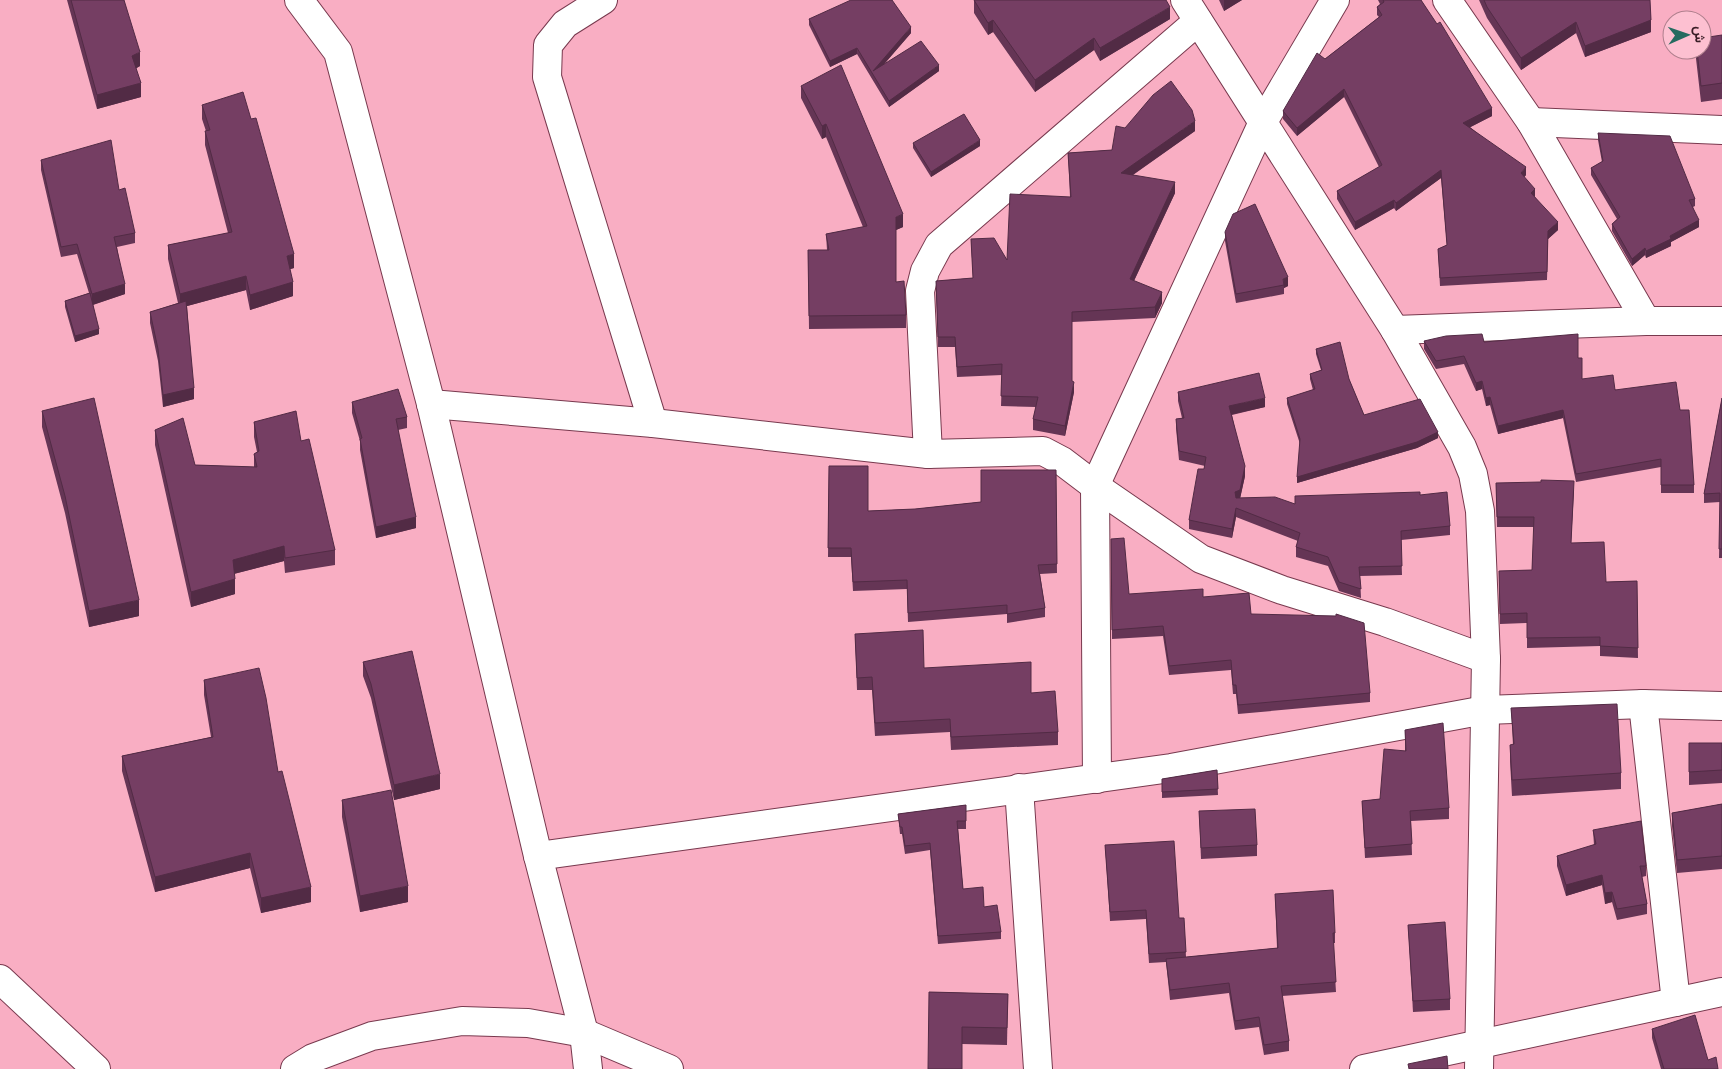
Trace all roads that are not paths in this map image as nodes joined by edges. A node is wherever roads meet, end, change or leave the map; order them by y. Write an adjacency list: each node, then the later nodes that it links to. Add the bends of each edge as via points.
1 (299, 0): 12 (street, via 338,52)
2 (603, 0): 13 (street, via 565,24 548,45 548,77)
3 (1335, 0): 6 (street)
4 (1446, 0): 7 (street)
5 (1191, 11): 6 (street); 14 (street, via 939,245 925,271 920,291)
6 (1263, 122): 11 (street); 15 (street)
7 (1531, 122): 8 (street); 9 (street)
8 (1722, 130)
9 (1646, 321): 10 (street); 11 (street)
10 (1722, 321)
11 (1395, 330): 16 (street, via 1462,447 1473,474 1480,511)
12 (431, 404): 13 (street); 22 (street)
13 (653, 423): 14 (street)
14 (928, 454): 15 (street, via 1043,451)
15 (1095, 486): 16 (street, via 1201,559); 20 (street)
16 (1486, 659): 19 (street)
17 (1643, 704): 18 (street); 19 (street); 25 (street)
18 (1722, 706)
19 (1485, 710): 20 (street); 27 (street)
20 (1097, 779): 21 (street)
21 (1019, 788): 22 (street); 32 (street)
22 (538, 856): 26 (street)
23 (0, 979): 28 (street)
24 (1722, 992): 25 (street)
25 (1676, 1002): 27 (street)
26 (584, 1033): 29 (street, via 528,1022 462,1021 372,1036 313,1058); 30 (street); 31 (street)
27 (1479, 1056): 33 (street)
28 (96, 1069)
29 (295, 1069)
30 (588, 1069)
31 (668, 1069)
32 (1038, 1069)
33 (1364, 1069)

